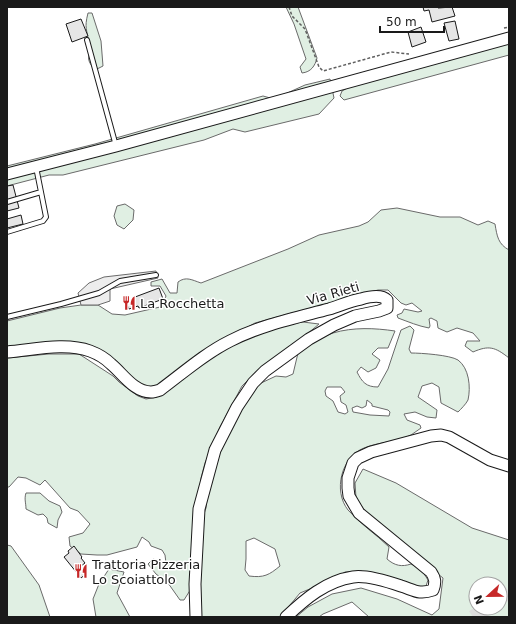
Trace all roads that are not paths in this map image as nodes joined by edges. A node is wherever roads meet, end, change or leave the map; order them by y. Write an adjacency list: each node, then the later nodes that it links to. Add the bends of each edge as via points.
1 (509, 38): 3 (street)
2 (87, 40): 3 (lane)
3 (116, 146): 4 (street)
4 (36, 166): 5 (street); 6 (lane)
5 (7, 174)
6 (41, 192): 7 (lane); 8 (lane, via 46,217 43,221)
7 (7, 202)
8 (7, 232)
9 (156, 275): 10 (lane, via 120,281 99,293)
10 (7, 316)
11 (7, 352): 13 (street, Via Rieti, via 59,347 89,351 110,363 134,386 151,393 160,390 206,354 231,340 268,325 359,299 384,297 387,300 387,308 334,325 265,371 253,383 237,407 215,450 199,510)
12 (509, 466): 14 (street, via 490,460 462,443 441,435 371,452 358,458 350,468 348,478 349,496 354,506 359,513 430,572 434,578 433,590 425,593 378,579 354,577 326,586 302,601)
13 (196, 617)
14 (286, 617)

